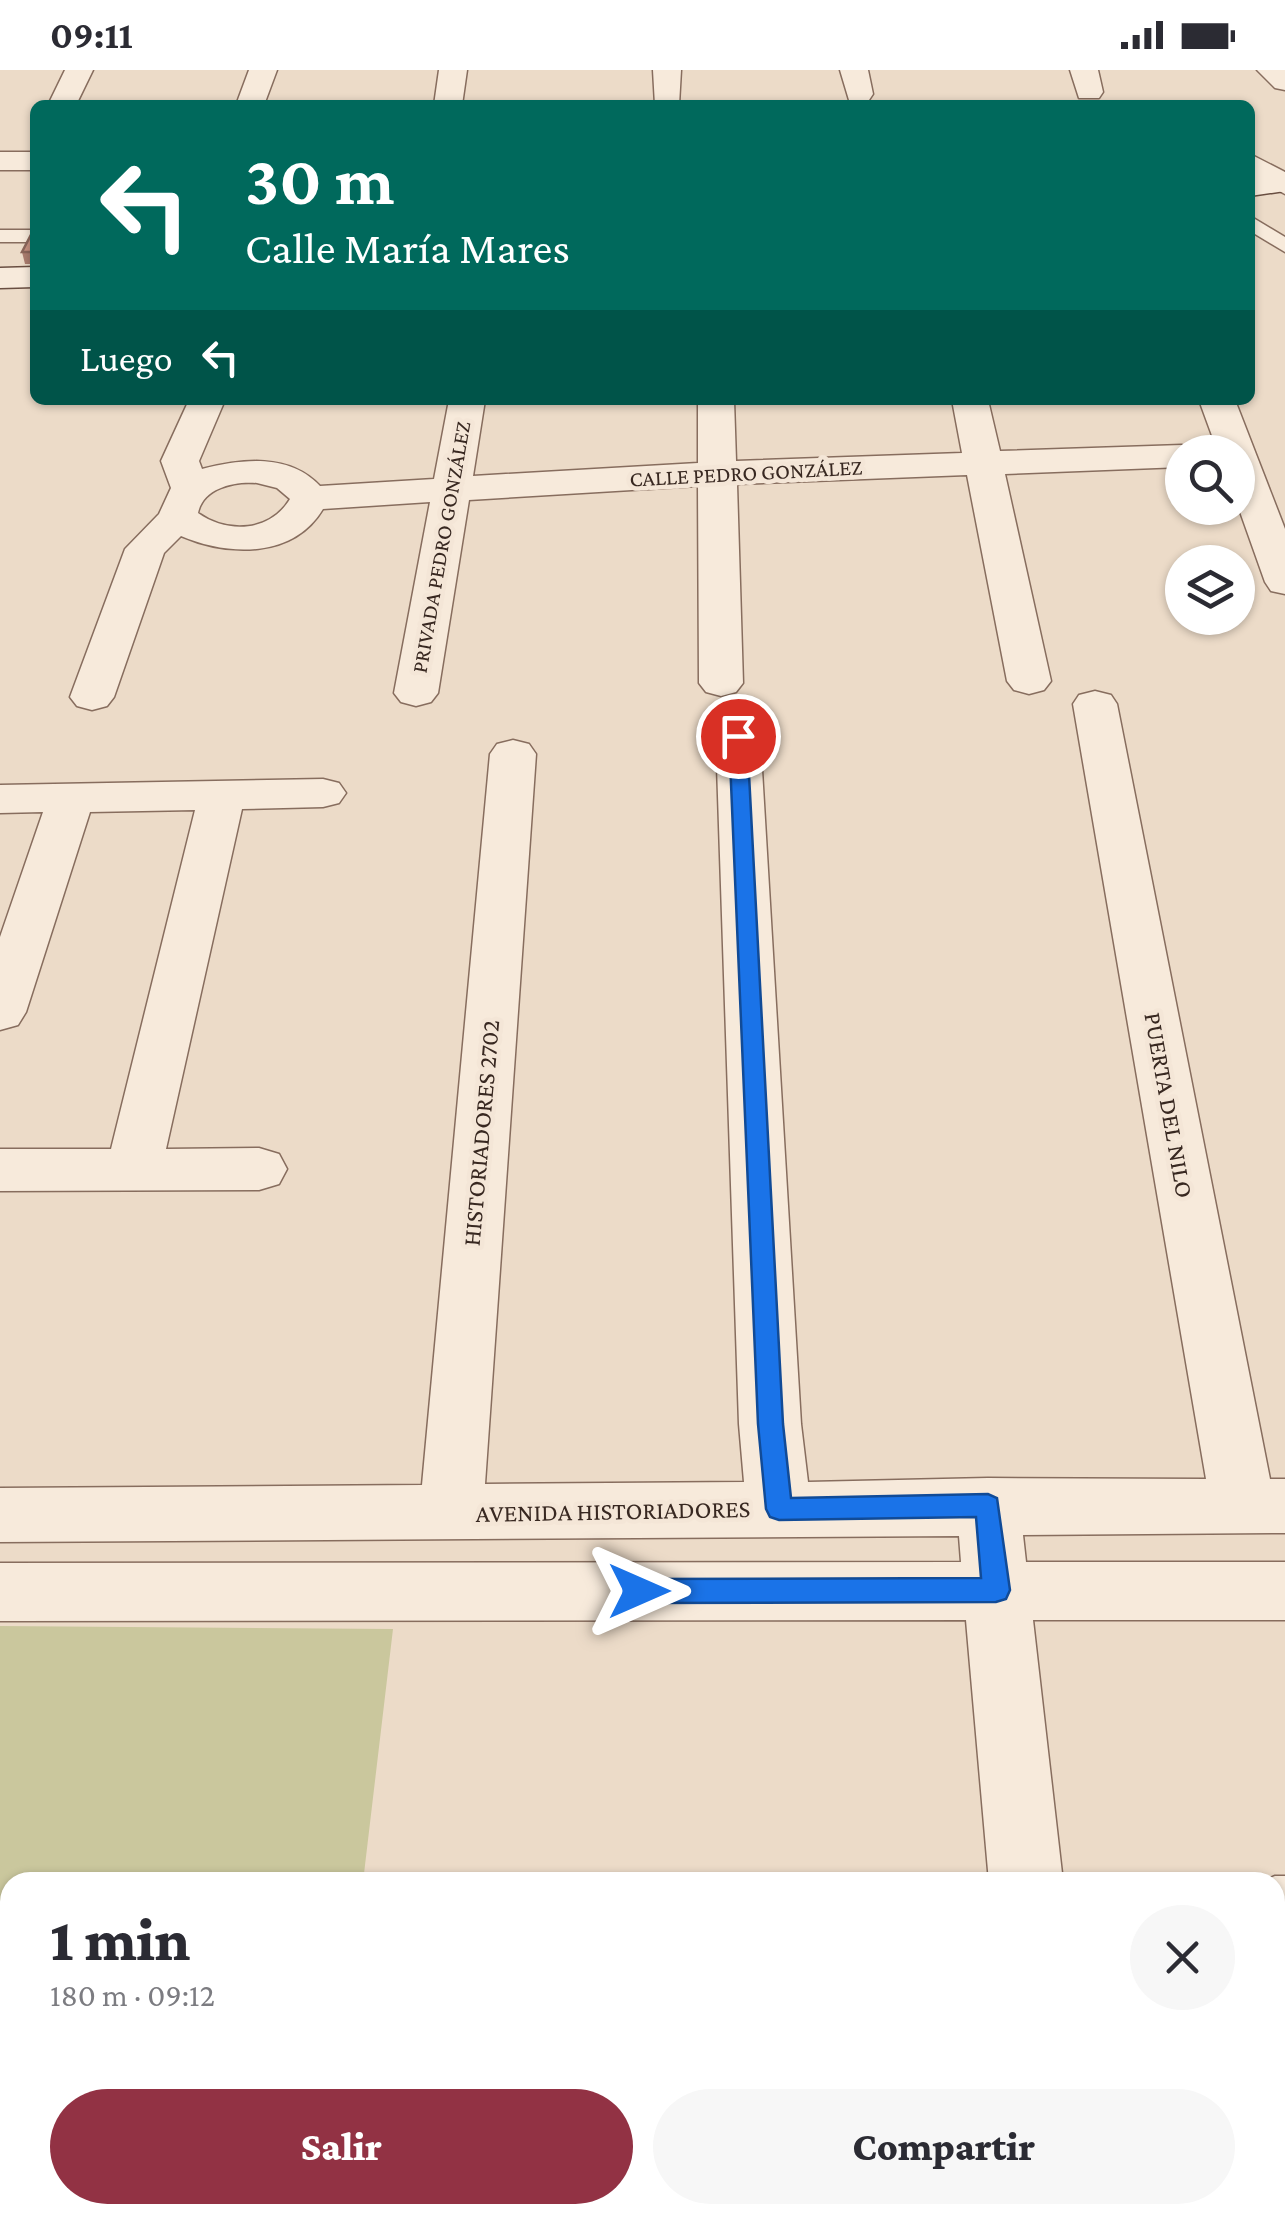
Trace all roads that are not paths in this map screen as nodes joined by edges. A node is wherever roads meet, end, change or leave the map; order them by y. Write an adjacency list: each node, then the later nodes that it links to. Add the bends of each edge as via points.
1 (79, 70): 7 (street)
2 (263, 70): 8 (street)
3 (453, 70): 9 (street)
4 (667, 70): 10 (street)
5 (1270, 70): 6 (street)
6 (1285, 82)
7 (64, 100)
8 (252, 100)
9 (449, 100)
10 (667, 100)
11 (30, 160): 12 (street)
12 (0, 161)
13 (1255, 164): 14 (street)
14 (1277, 178)
15 (1255, 225): 18 (lane)
16 (0, 236): 17 (lane)
17 (30, 236)
18 (1285, 246)
19 (30, 277): 20 (street)
20 (0, 278)
21 (0, 308): 22 (street)
22 (30, 308)
23 (205, 405): 35 (street, via 180,461)
24 (466, 405): 33 (street, PRIVADA PEDRO GONZÁLEZ)
25 (716, 405): 31 (street)
26 (971, 405): 30 (street)
27 (1220, 405): 28 (street)
28 (1235, 435)
29 (1165, 457): 30 (street, CALLE PEDRO GONZÁLEZ)
30 (980, 462): 31 (street, CALLE PEDRO GONZÁLEZ); 37 (street)
31 (717, 474): 33 (street, CALLE PEDRO GONZÁLEZ); 52 (street)
32 (1255, 486): 36 (street)
33 (450, 490): 34 (street, CALLE PEDRO GONZÁLEZ); 38 (street, PRIVADA PEDRO GONZÁLEZ)
34 (310, 498): 35 (street, via 300,484 262,472 216,476); 35 (street, via 303,515 252,538 193,530)
35 (184, 502): 39 (street, via 145,549)
36 (1285, 582)
37 (1029, 680)
38 (416, 693)
39 (92, 698)
40 (1095, 704): 51 (street, PUERTA DEL NILO)
41 (512, 754): 53 (street, HISTORIADORES 2702)
42 (323, 793): 43 (street)
43 (222, 795): 44 (street); 48 (street)
44 (71, 798): 45 (street); 46 (street)
45 (0, 799)
46 (0, 1012)
47 (259, 1168): 48 (street)
48 (134, 1169): 49 (street)
49 (0, 1170)
50 (988, 1506): 51 (street, AVENIDA HISTORIADORES); 52 (street, AVENIDA HISTORIADORES); 55 (street)
51 (1264, 1506)
52 (779, 1509): 53 (street, AVENIDA HISTORIADORES)
53 (451, 1513): 54 (street, AVENIDA HISTORIADORES)
54 (0, 1515)
55 (996, 1590): 56 (street); 57 (street); 58 (street)
56 (1285, 1591)
57 (0, 1592)
58 (1025, 1872)

